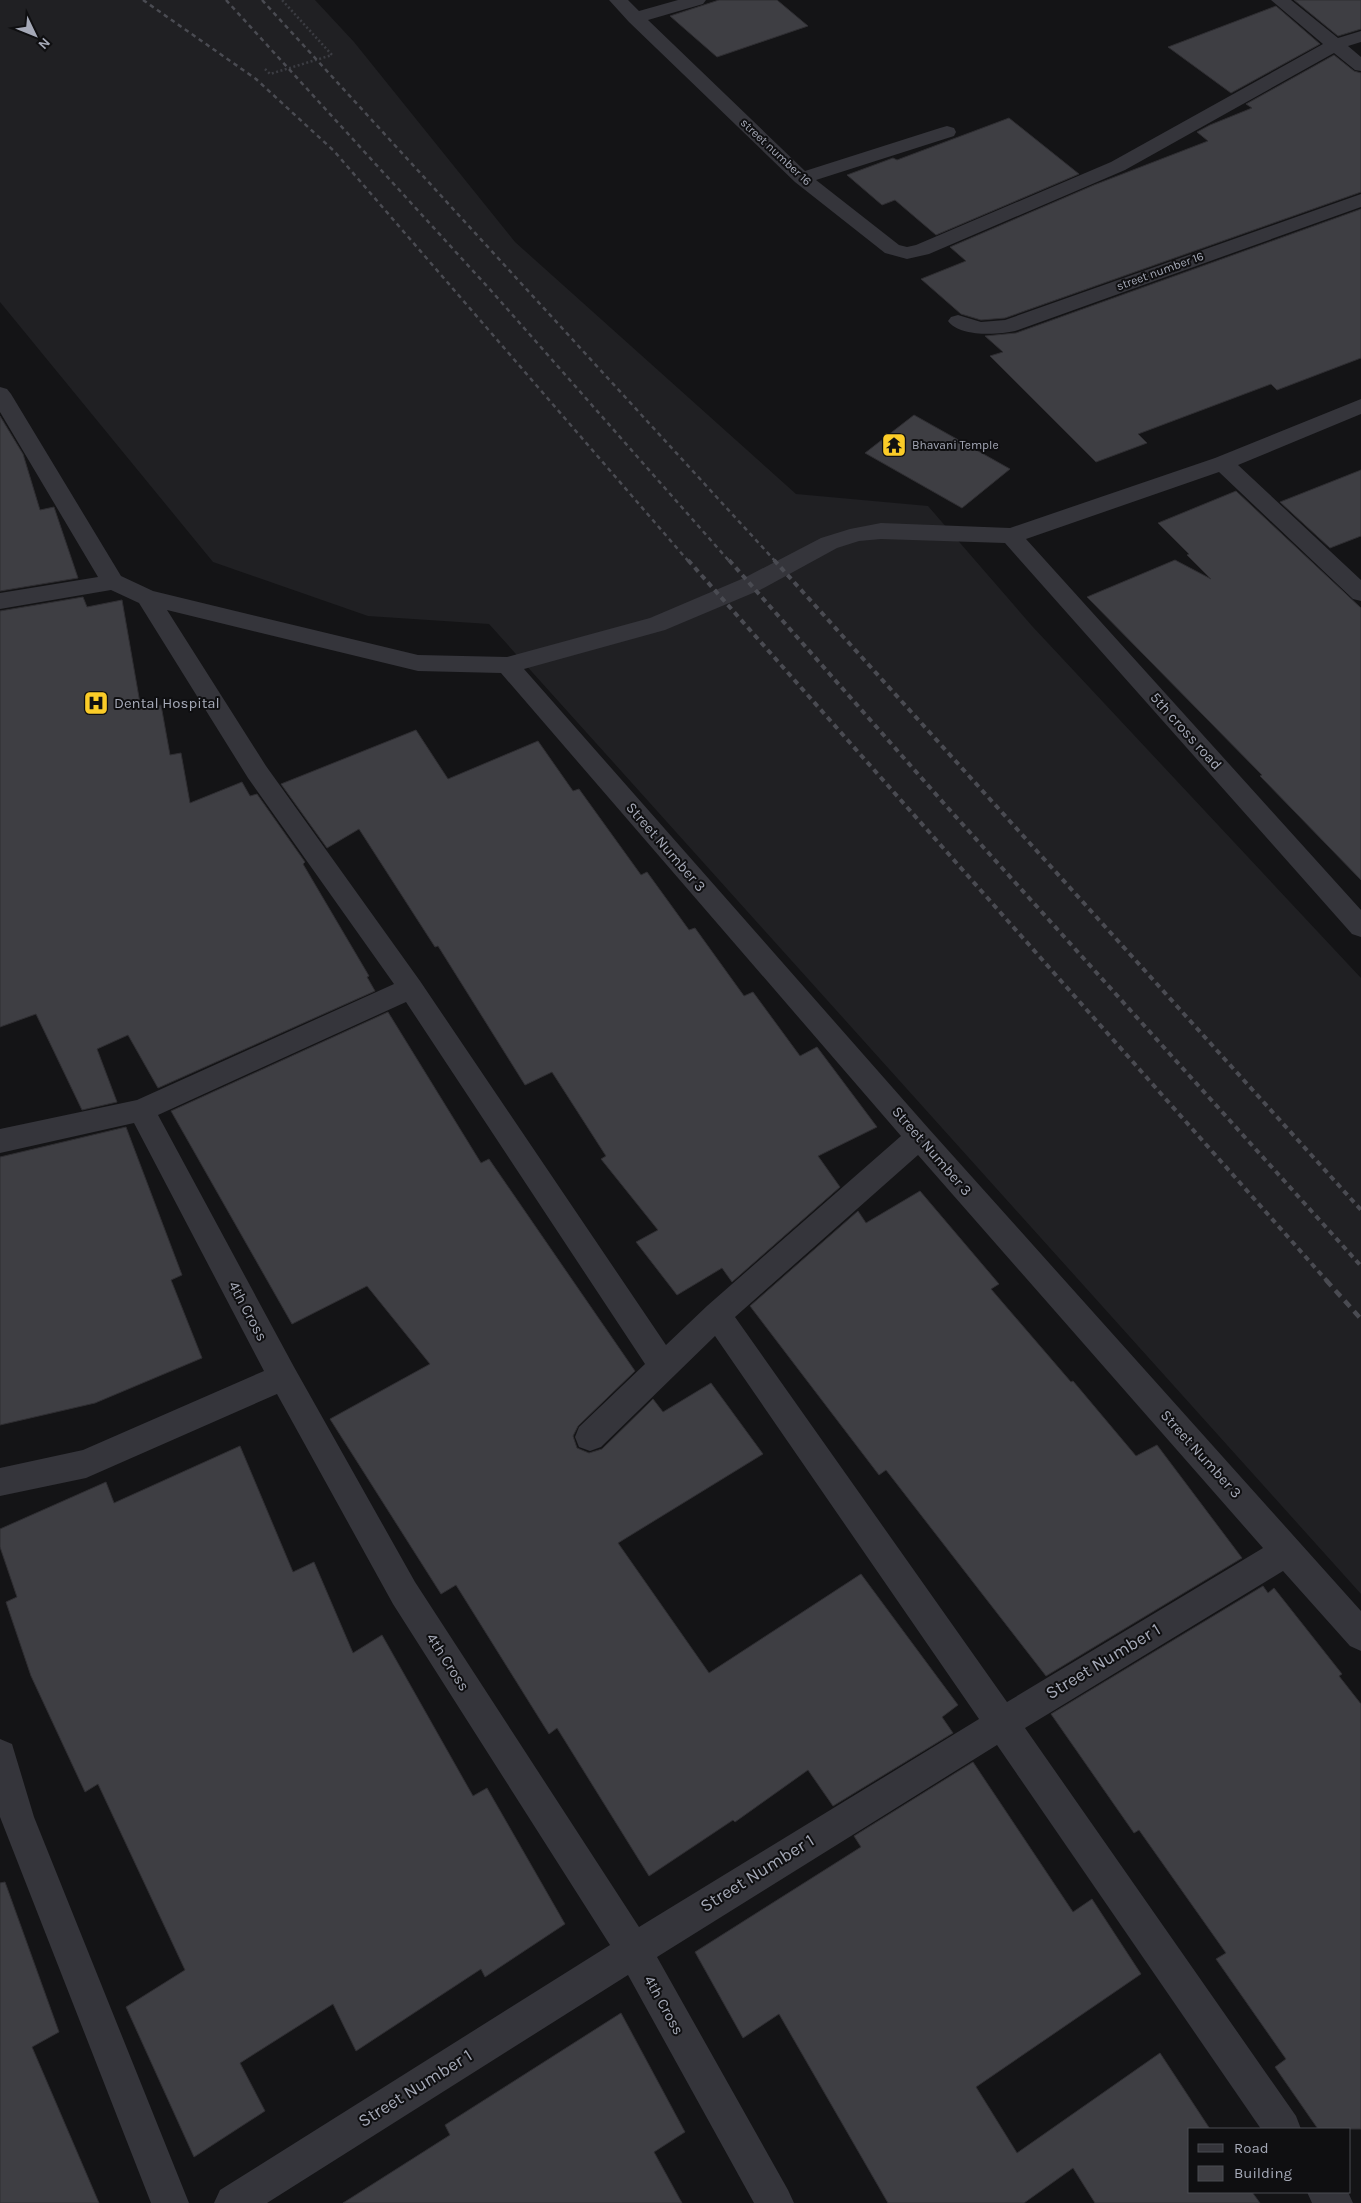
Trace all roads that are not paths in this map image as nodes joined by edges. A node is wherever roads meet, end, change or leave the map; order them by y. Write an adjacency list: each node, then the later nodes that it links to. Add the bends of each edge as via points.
1 (618, 0): 4 (street, street number 16)
2 (697, 0): 4 (street)
3 (1280, 0): 6 (street)
4 (636, 18): 9 (street, street number 16)
5 (1361, 36): 6 (street)
6 (1334, 45): 7 (street); 9 (street, street number 16, via 1118,166 922,250 907,253 892,248)
7 (1361, 66)
8 (947, 132): 9 (street)
9 (802, 178)
10 (1361, 200): 11 (street, street number 16, via 1008,326 980,328)
11 (958, 321)
12 (0, 394): 16 (street)
13 (1361, 406): 14 (street)
14 (1222, 463): 15 (street); 17 (street)
15 (1011, 536): 20 (street, via 881,531 858,534 828,543 752,584 656,624); 21 (street, 5th cross road)
16 (113, 582): 18 (street); 19 (street)
17 (1361, 594)
18 (147, 597): 20 (street, via 418,663); 22 (street, via 257,772)
19 (0, 601)
20 (507, 665): 24 (street, Street Number 3)
21 (1361, 927)
22 (411, 988): 23 (street); 27 (street)
23 (140, 1110): 25 (street); 28 (street, 4th Cross)
24 (919, 1137): 26 (street); 31 (street, Street Number 3)
25 (0, 1141)
26 (717, 1315): 27 (street); 33 (street)
27 (663, 1366): 29 (street)
28 (283, 1377): 30 (street, via 86,1464); 35 (street, 4th Cross, via 404,1593)
29 (590, 1436)
30 (0, 1482)
31 (1287, 1551): 32 (street, Street Number 3); 33 (street, Street Number 1)
32 (1361, 1635)
33 (1001, 1722): 35 (street, Street Number 1); 36 (street)
34 (0, 1756): 37 (street, via 17,1817)
35 (633, 1949): 38 (street, Street Number 1); 39 (street, 4th Cross)
36 (1282, 2128)
37 (170, 2203)
38 (234, 2203)
39 (775, 2203)

